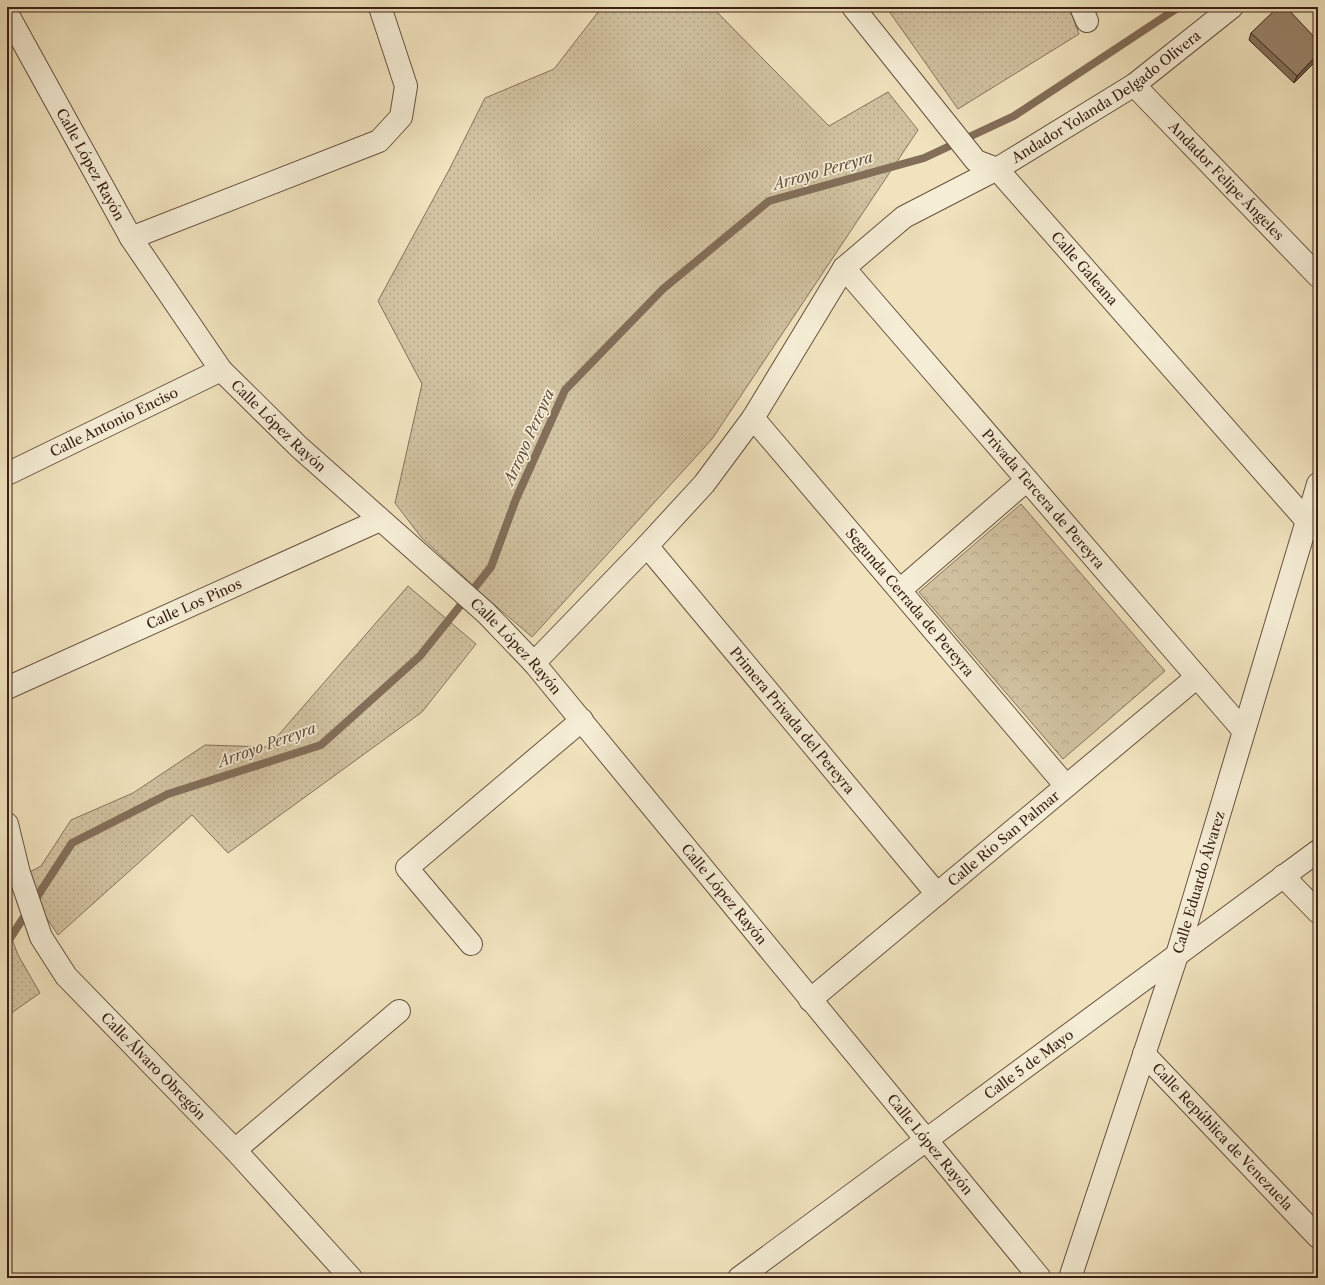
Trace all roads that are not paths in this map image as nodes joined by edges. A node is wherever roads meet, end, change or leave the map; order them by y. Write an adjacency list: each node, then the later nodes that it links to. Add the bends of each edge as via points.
1 (380, 7): 7 (street, via 406,86 401,117 379,142)
2 (853, 7): 6 (street, Calle Galeana, via 976,161)
3 (1232, 7): 5 (street, Andador Yolanda Delgado Olivera)
4 (7, 13): 7 (street, Calle López Rayón)
5 (1134, 85): 6 (street, Andador Yolanda Delgado Olivera); 9 (street, Andador Felipe Ángeles)
6 (997, 169): 8 (street, Andador Yolanda Delgado Olivera, via 904,217); 16 (street, Calle Galeana)
7 (131, 238): 10 (street, Calle López Rayón)
8 (844, 268): 11 (street, Andador Yolanda Delgado Olivera); 13 (street, Privada Tercera de Pereyra)
9 (1318, 276)
10 (221, 370): 12 (street, Calle Antonio Enciso); 15 (street, Calle López Rayón, via 299,447)
11 (753, 418): 17 (street, Andador Yolanda Delgado Olivera, via 704,484); 18 (street, Segunda Cerrada de Pereyra)
12 (7, 474)
13 (1027, 480): 18 (street); 20 (street, Privada Tercera de Pereyra)
14 (1318, 484): 16 (street, Calle Eduardo Álvarez)
15 (380, 520): 19 (street, Calle López Rayón, via 486,613); 21 (street, Calle Los Pinos)
16 (1312, 527): 23 (street, Calle Eduardo Álvarez)
17 (647, 546): 19 (street, Andador Yolanda Delgado Olivera); 28 (street, Primera Privada del Pereyra)
18 (900, 590): 24 (street, Segunda Cerrada de Pereyra)
19 (534, 663): 22 (street, Calle López Rayón)
20 (1197, 677): 23 (street, Privada Tercera de Pereyra); 24 (street, Calle Río San Palmar)
21 (7, 688)
22 (582, 720): 30 (street, via 407,868); 32 (street, Calle López Rayón)
23 (1243, 730): 31 (street, Calle Eduardo Álvarez)
24 (1066, 786): 28 (street, Calle Río San Palmar)
25 (7, 824): 36 (street, Calle Álvaro Obregón, via 19,873 41,937 66,976)
26 (1318, 851): 27 (street, Calle 5 de Mayo)
27 (1284, 876): 29 (street); 31 (street, Calle 5 de Mayo)
28 (937, 894): 32 (street, Calle Río San Palmar)
29 (1318, 912)
30 (471, 944)
31 (1177, 955): 34 (street, Calle Eduardo Álvarez); 35 (street, Calle 5 de Mayo)
32 (810, 1000): 35 (street, Calle López Rayón)
33 (399, 1011): 36 (street)
34 (1144, 1054): 37 (street, Calle República de Venezuela); 41 (street, Calle Eduardo Álvarez)
35 (926, 1140): 39 (street, Calle 5 de Mayo); 40 (street, Calle López Rayón)
36 (235, 1150): 38 (street, Calle Álvaro Obregón)
37 (1318, 1237)
38 (351, 1278)
39 (740, 1278)
40 (1040, 1278)
41 (1070, 1278)

